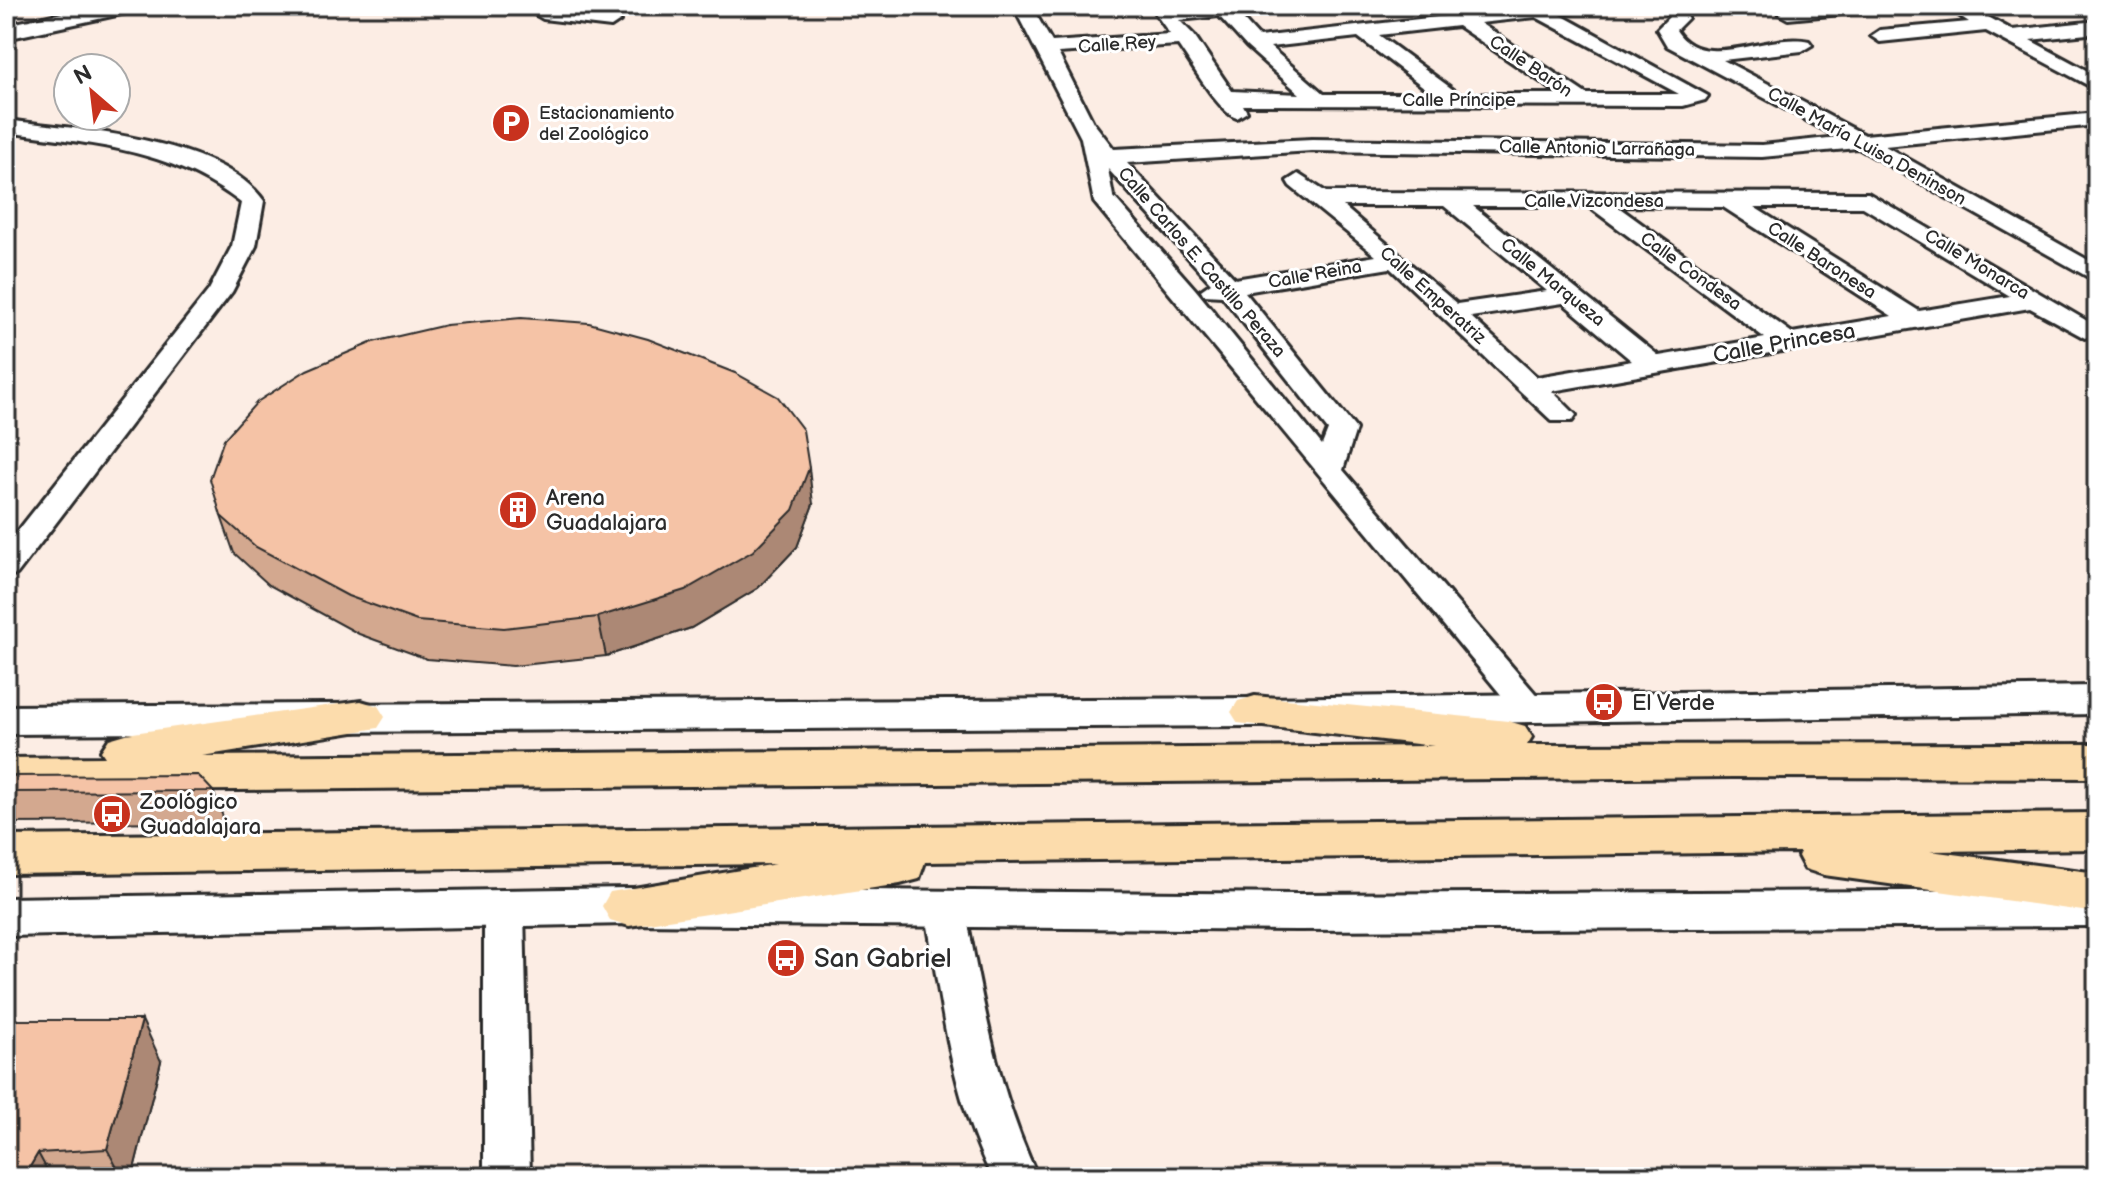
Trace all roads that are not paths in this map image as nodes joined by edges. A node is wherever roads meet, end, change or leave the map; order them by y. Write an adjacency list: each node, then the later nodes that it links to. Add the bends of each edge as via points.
1 (127, 6): 19 (street)
2 (530, 6): 14 (street, via 543,14)
3 (1022, 6): 23 (street, Calle Carlos E. Castillo Peraza)
4 (1255, 6): 11 (street, Calle Rey)
5 (1441, 6): 15 (street, Calle Barón)
6 (1584, 6): 12 (street)
7 (1599, 6): 24 (street, via 1593,22)
8 (1674, 6): 27 (street, Calle María Luisa Deninson, via 1679,18 1666,29 1674,42)
9 (1873, 6): 13 (street)
10 (1954, 6): 17 (street)
11 (1224, 10): 16 (street, Calle Rey); 25 (street)
12 (1539, 11): 15 (street); 24 (street)
13 (1788, 14)
14 (611, 21)
15 (1462, 21): 20 (street); 32 (street, Calle Barón)
16 (1172, 22): 23 (street, Calle Rey, via 1095,39); 29 (street)
17 (1990, 25): 21 (street); 22 (street)
18 (2097, 27): 22 (street)
19 (6, 32)
20 (1363, 32): 25 (street); 31 (street)
21 (1880, 36)
22 (2009, 36): 28 (street)
23 (1045, 42): 37 (street, Calle Carlos E. Castillo Peraza)
24 (1595, 42): 32 (street, Calle Príncipe, via 1698,96)
25 (1254, 43): 30 (street)
26 (1802, 45): 27 (street)
27 (1702, 57): 36 (street, Calle María Luisa Deninson)
28 (2097, 84)
29 (1223, 96): 30 (street, Calle Príncipe); 33 (street)
30 (1319, 100): 31 (street, Calle Príncipe)
31 (1454, 100): 32 (street, Calle Príncipe)
32 (1582, 100)
33 (1240, 115)
34 (2097, 119): 36 (street, Calle Antonio Larrañaga)
35 (6, 126): 58 (street, via 136,146 188,160 253,201 244,246 220,292)
36 (1863, 142): 37 (street, Calle Antonio Larrañaga, via 1762,151 1312,145 1142,157); 45 (street, Calle María Luisa Deninson)
37 (1100, 150): 46 (street, Calle Carlos E. Castillo Peraza); 47 (street, Calle Carlos E. Castillo Peraza, via 1095,175 1102,197)
38 (1298, 181): 39 (street, Calle Emperatriz)
39 (1320, 199): 40 (street, Calle Vizcondesa); 44 (street, Calle Emperatriz)
40 (1451, 200): 42 (street, Calle Vizcondesa); 48 (street, Calle Marqueza)
41 (1868, 200): 43 (street, Calle Vizcondesa); 49 (street, Calle Monarca)
42 (1595, 201): 43 (street, Calle Vizcondesa); 53 (street, Calle Condesa)
43 (1730, 201): 51 (street, Calle Baronesa)
44 (1386, 252): 46 (street, Calle Reina); 50 (street, Calle Emperatriz)
45 (2097, 275)
46 (1221, 280): 47 (street, Calle Reina); 57 (street, Calle Carlos E. Castillo Peraza, via 1342,429)
47 (1178, 285): 57 (street, Calle Carlos E. Castillo Peraza)
48 (1568, 295): 50 (street); 54 (street, Calle Marqueza)
49 (2036, 299): 51 (street, Calle Princesa); 52 (street, Calle Monarca)
50 (1452, 312): 55 (street, Calle Emperatriz)
51 (1915, 320): 53 (street, Calle Princesa)
52 (2085, 330)
53 (1787, 342): 54 (street, Calle Princesa)
54 (1654, 365): 55 (street, Calle Princesa)
55 (1532, 386): 56 (street, Calle Emperatriz)
56 (1562, 415)
57 (1328, 471): 60 (street, Calle Carlos E. Castillo Peraza)
58 (6, 567)
59 (2097, 700): 60 (street)
60 (1529, 706): 61 (street)
61 (1255, 712): 62 (street); 64 (highway)
62 (361, 717): 63 (street); 66 (highway)
63 (6, 720)
64 (1733, 760): 65 (highway); 67 (highway)
65 (2097, 761)
66 (6, 768)
67 (6, 775)
68 (2097, 831): 69 (highway)
69 (1667, 835): 70 (highway); 72 (highway)
70 (1035, 845): 71 (highway, via 754,843); 73 (highway)
71 (6, 855)
72 (2097, 893)
73 (629, 906): 74 (street); 76 (street)
74 (945, 908): 75 (street); 79 (street, via 983,1098)
75 (2097, 908)
76 (504, 910): 77 (street); 78 (street)
77 (6, 917)
78 (507, 1177)
79 (1015, 1177)

